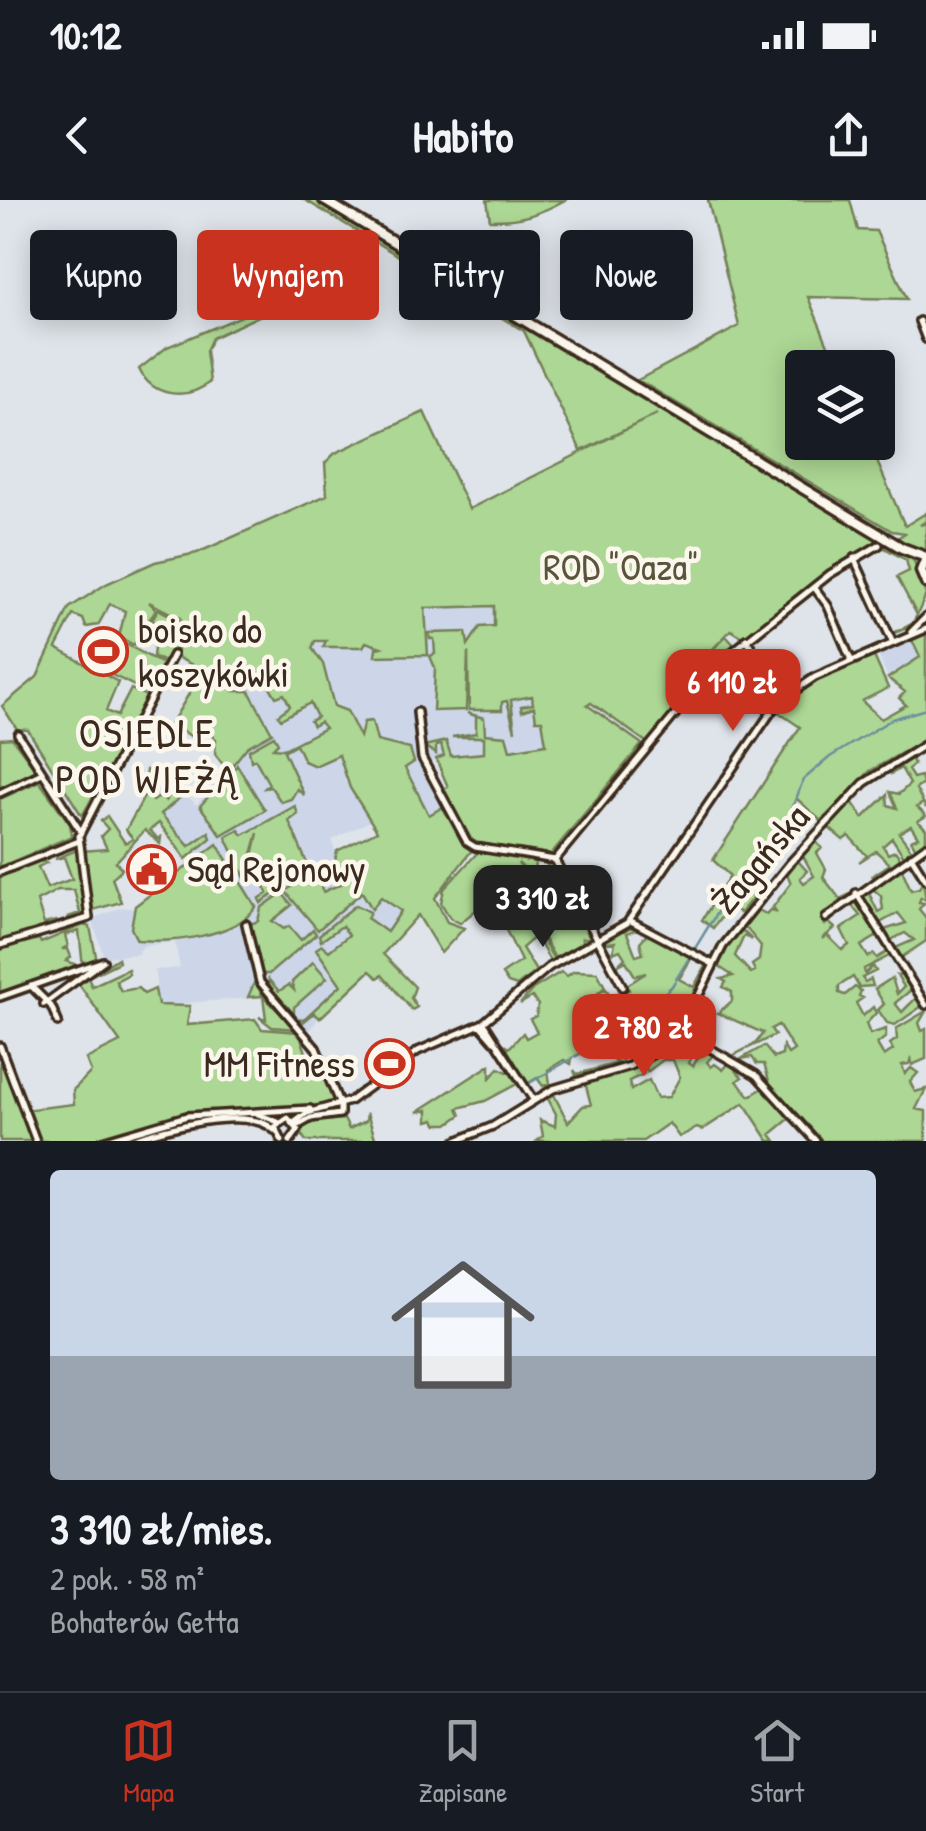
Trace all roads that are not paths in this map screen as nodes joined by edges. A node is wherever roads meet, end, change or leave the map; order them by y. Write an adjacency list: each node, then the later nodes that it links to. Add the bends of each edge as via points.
1 (324, 200): 5 (main road)
2 (919, 321): 3 (street)
3 (926, 338)
4 (879, 545): 7 (street)
5 (902, 548): 6 (main road); 8 (main road)
6 (926, 557): 8 (main road)
7 (854, 558): 10 (street); 15 (street)
8 (921, 568): 9 (main road)
9 (926, 584)
10 (814, 587): 14 (street); 17 (street)
11 (926, 616): 13 (street)
12 (926, 629): 13 (street)
13 (909, 633): 15 (street)
14 (746, 638): 18 (street); 28 (street)
15 (892, 641): 17 (street)
16 (174, 655): 24 (street)
17 (850, 660): 18 (street)
18 (784, 696): 33 (street)
19 (417, 712): 28 (street, via 422,758 467,842)
20 (18, 734): 22 (street)
21 (926, 744): 37 (street, Żagańska, via 850,796)
22 (42, 773): 23 (street); 24 (street)
23 (0, 793)
24 (80, 832): 25 (street)
25 (79, 840): 29 (street); 36 (street, via 89,918)
26 (926, 846): 27 (street)
27 (911, 856): 30 (street); 31 (street)
28 (555, 860): 35 (street)
29 (0, 872)
30 (926, 880)
31 (856, 893): 32 (street); 42 (street)
32 (826, 918)
33 (630, 920): 35 (street); 37 (street)
34 (246, 924): 48 (street, via 260,982 316,1048)
35 (596, 940): 39 (street); 44 (street, via 542,972)
36 (0, 946)
37 (712, 964): 45 (street, Żagańska)
38 (30, 986): 40 (street); 41 (street); 41 (street, via 103,961)
39 (624, 987)
40 (0, 996)
41 (46, 1002): 43 (street)
42 (926, 1005)
43 (58, 1022)
44 (482, 1024): 47 (street); 48 (street, via 418,1051)
45 (680, 1030): 47 (street, Żagańska, via 650,1057); 61 (street, via 756,1075)
46 (0, 1046): 55 (street)
47 (534, 1101): 54 (street, Żagańska)
48 (340, 1106): 49 (street); 52 (street, via 340,1114)
49 (322, 1108): 50 (street); 52 (street)
50 (250, 1112): 51 (street); 56 (street, via 187,1116)
51 (278, 1122): 52 (street); 53 (street)
52 (296, 1127): 58 (street); 59 (street)
53 (277, 1137): 57 (street, via 254,1119 205,1122)
54 (474, 1138): 60 (street, Żagańska)
55 (36, 1141)
56 (102, 1141)
57 (126, 1141)
58 (292, 1141)
59 (304, 1141)
60 (456, 1141)
61 (816, 1141)

